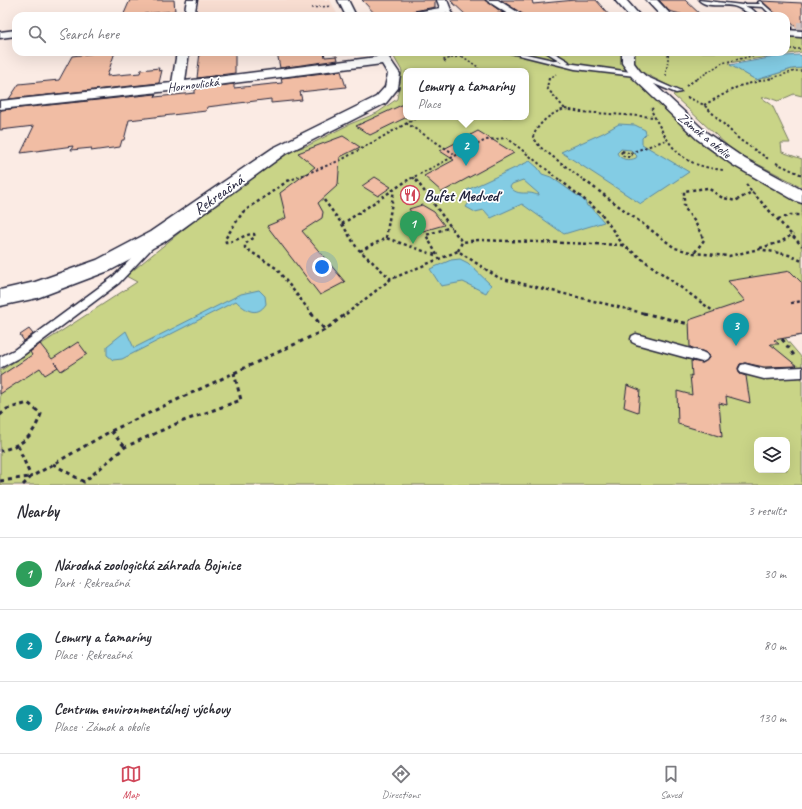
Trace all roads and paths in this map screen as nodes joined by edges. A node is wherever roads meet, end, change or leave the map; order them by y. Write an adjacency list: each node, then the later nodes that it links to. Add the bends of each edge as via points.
1 (192, 0): 13 (street)
2 (343, 0): 14 (street)
3 (491, 0): 16 (street)
4 (620, 0): 17 (street)
5 (651, 0): 18 (street)
6 (701, 0): 8 (lane, via 704,3)
7 (757, 0): 10 (lane)
8 (735, 4): 10 (lane); 19 (lane)
9 (333, 6): 11 (path)
10 (764, 6): 20 (lane)
11 (311, 8)
12 (447, 8): 15 (street)
13 (190, 12)
14 (349, 12)
15 (429, 12)
16 (512, 12)
17 (631, 12)
18 (663, 12)
19 (753, 12)
20 (771, 12)
21 (12, 34): 22 (street)
22 (0, 35)
23 (790, 49): 24 (path)
24 (802, 49)
25 (182, 56): 37 (street)
26 (383, 56): 37 (street, Hornoulická); 59 (street, Rekreačná, via 394,74 391,88 381,100 279,151)
27 (462, 56): 32 (path, via 443,60); 34 (path)
28 (527, 56): 33 (lane)
29 (556, 56): 33 (lane)
30 (628, 56): 36 (street, Zámok a okolie, via 628,63)
31 (750, 56): 38 (path, via 722,62)
32 (446, 62)
33 (574, 67): 36 (lane); 41 (path, via 549,78 548,88)
34 (478, 68)
35 (802, 71): 40 (path, via 739,86)
36 (636, 74): 38 (street, Zámok a okolie)
37 (178, 86): 39 (street, Hornoulická)
38 (671, 94): 40 (path); 42 (path, via 651,110); 52 (street, Zámok a okolie, via 702,136 739,162)
39 (0, 105)
40 (704, 105): 49 (path, via 740,140 773,162)
41 (565, 109): 42 (path); 67 (path, via 555,112 536,128 533,137 540,147 657,236 675,248)
42 (654, 117): 45 (path)
43 (412, 120): 44 (path)
44 (406, 123): 47 (path); 76 (path, via 340,160 290,180 243,212 225,239 226,242 231,242 249,233 254,234 255,237 245,248 276,268)
45 (666, 140): 46 (path); 48 (path, via 673,150 692,164)
46 (632, 152): 46 (path, via 632,156 628,157 621,154 625,151)
47 (456, 155): 50 (path); 62 (path, via 486,140 507,138 601,213)
48 (725, 170)
49 (802, 175)
50 (413, 177): 51 (path); 57 (path)
51 (394, 190): 56 (path); 60 (path)
52 (802, 196)
53 (324, 200): 56 (path)
54 (802, 215): 55 (path)
55 (778, 219): 58 (path); 67 (path, via 752,192 735,201 721,197 708,188 684,191 684,207 704,240)
56 (342, 224): 65 (path)
57 (450, 227): 61 (path); 68 (path, via 426,235)
58 (793, 234): 63 (path); 64 (path, via 780,242)
59 (157, 237): 71 (street, Rekreačná, via 104,265 38,290); 81 (lane, via 116,280)
60 (386, 238): 65 (path); 68 (path)
61 (462, 242): 62 (path, via 479,240); 66 (path)
62 (623, 245): 74 (path)
63 (802, 246)
64 (759, 249): 67 (path, via 730,256); 69 (path, via 789,255)
65 (360, 251): 70 (path)
66 (458, 251): 68 (path); 75 (path, via 499,278)
67 (694, 253)
68 (439, 257): 70 (path)
69 (802, 261)
70 (391, 279): 76 (path)
71 (0, 298)
72 (802, 301): 73 (path)
73 (791, 303)
74 (712, 311)
75 (689, 324)
76 (325, 330): 84 (path)
77 (636, 339): 80 (lane)
78 (782, 339): 79 (path)
79 (792, 353)
80 (702, 357)
81 (0, 364)
82 (745, 369): 83 (lane, via 764,374)
83 (802, 372)
84 (234, 373): 86 (path); 88 (path, via 241,400 178,423)
85 (0, 415): 87 (path, via 7,409 28,404 41,414 35,431)
86 (111, 431): 88 (path); 90 (path)
87 (18, 446): 89 (path); 91 (path)
88 (125, 447): 90 (path, via 84,482)
89 (0, 451)
90 (53, 464): 91 (path)
91 (31, 477): 92 (path); 93 (path)
92 (0, 481)
93 (23, 485)

